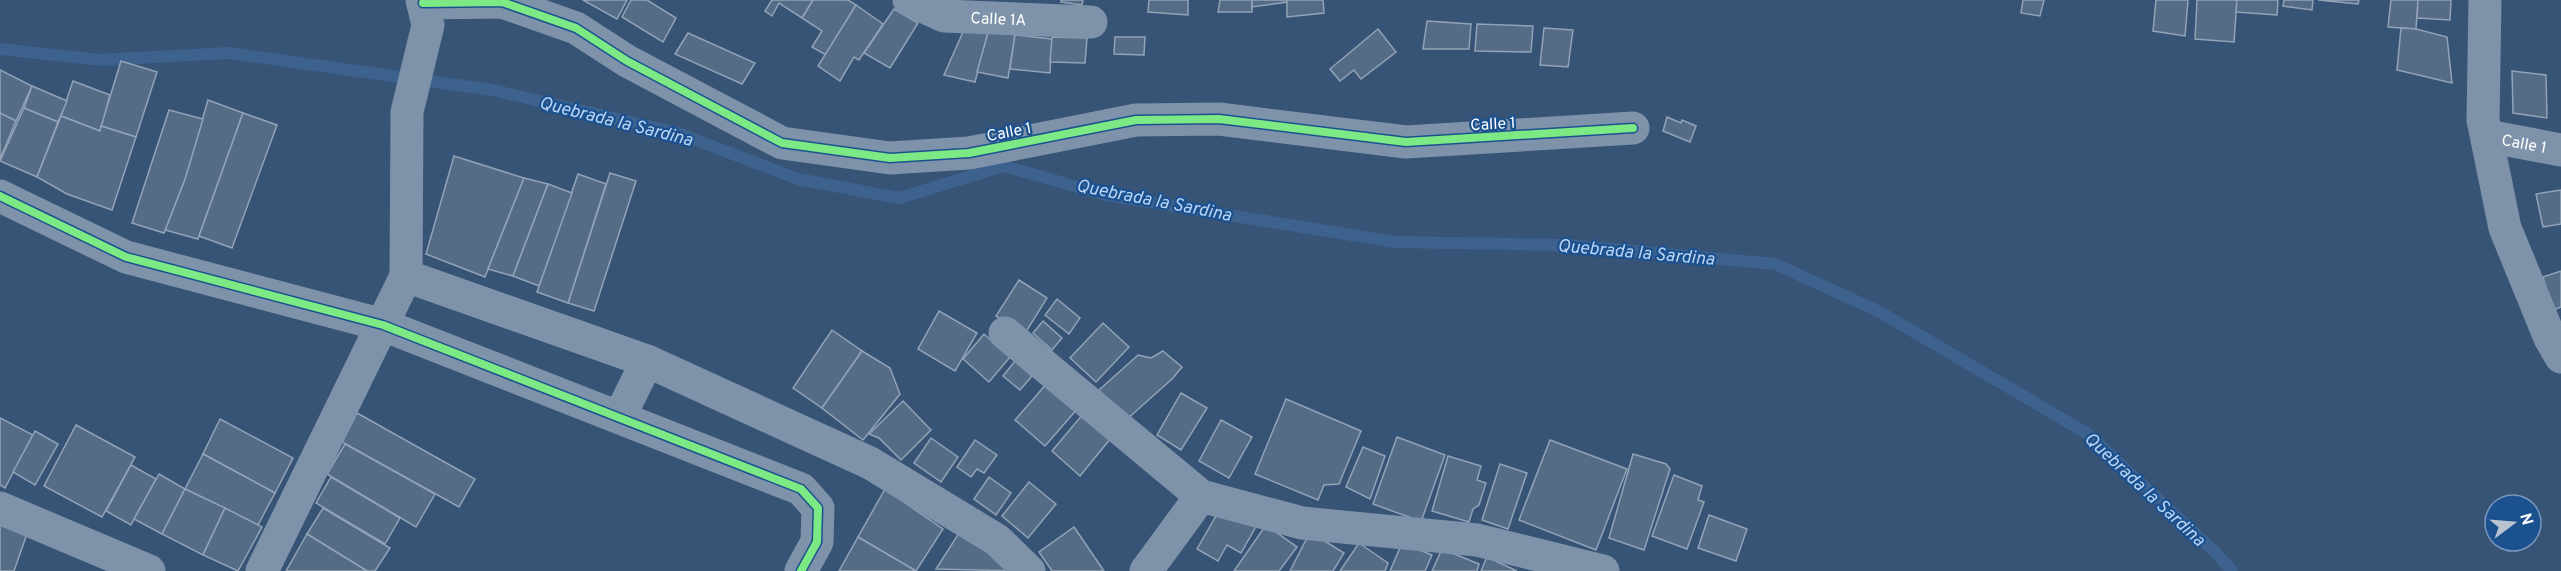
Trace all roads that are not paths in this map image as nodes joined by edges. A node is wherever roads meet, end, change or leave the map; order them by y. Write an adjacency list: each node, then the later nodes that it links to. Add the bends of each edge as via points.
1 (909, 0): 5 (street, Calle 1A, via 944,16)
2 (2485, 0): 7 (street, via 2483,120)
3 (503, 1): 4 (street, Calle 1); 6 (street, Calle 1, via 576,28 627,61 782,143 891,158 969,153 1136,120 1219,119 1406,142)
4 (424, 9): 10 (street, via 407,112)
5 (1091, 22)
6 (1633, 128)
7 (2487, 136): 8 (street, Calle 1); 13 (street, via 2505,228)
8 (2561, 150)
9 (0, 196): 11 (street, via 126,256)
10 (406, 276): 11 (street); 14 (street)
11 (383, 325): 15 (street); 19 (street)
12 (1005, 333): 16 (street)
13 (2557, 343)
14 (647, 361): 15 (street); 21 (street, via 870,463 998,540)
15 (620, 416): 20 (street, via 801,489 818,508 817,543)
16 (1201, 496): 22 (street); 23 (street, via 1302,523 1477,540)
17 (0, 508): 18 (street)
18 (149, 571)
19 (262, 571)
20 (801, 571)
21 (1029, 571)
22 (1146, 571)
23 (1603, 571)

